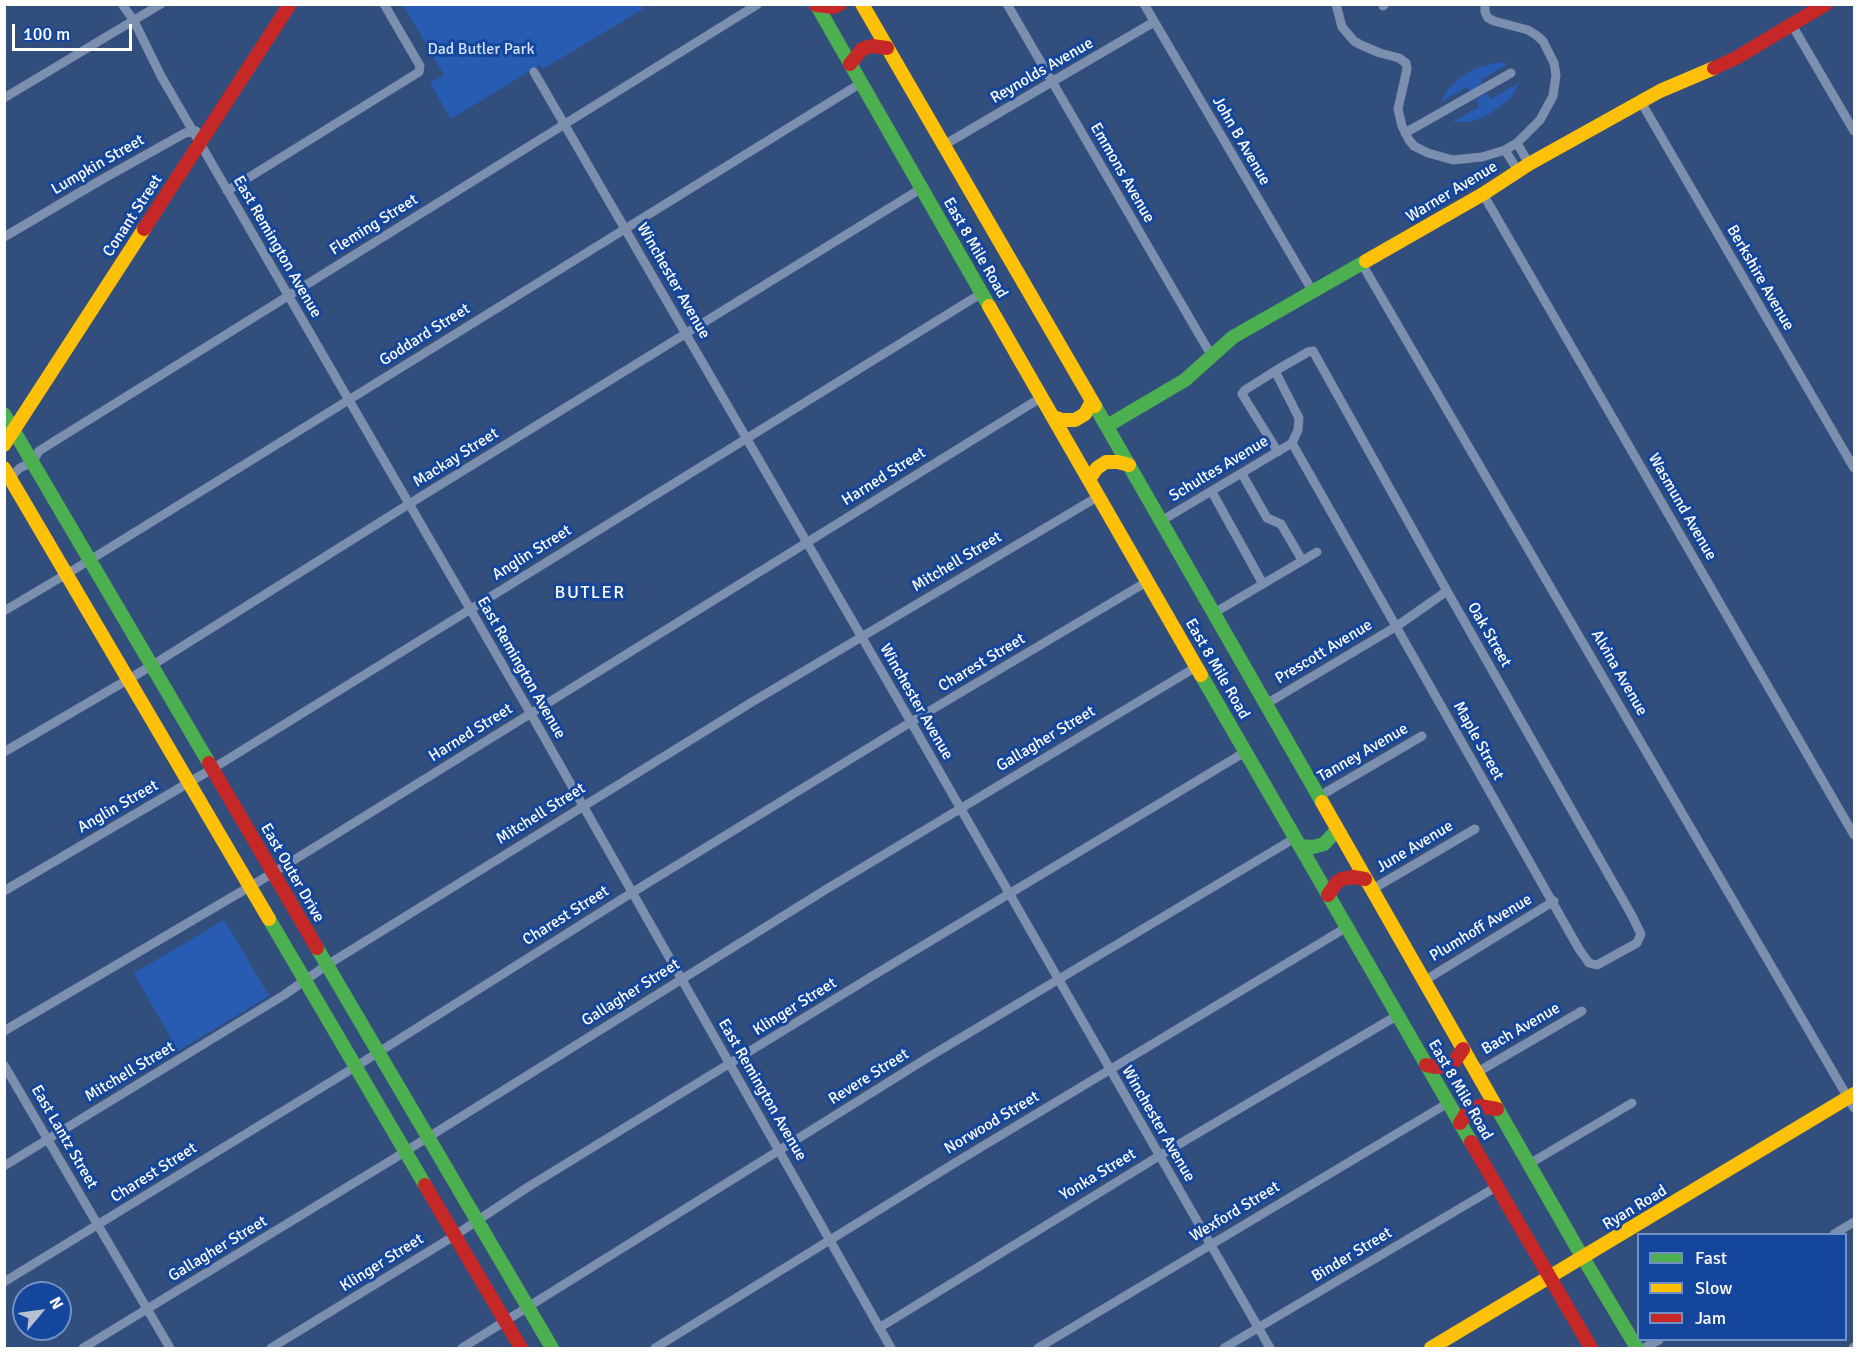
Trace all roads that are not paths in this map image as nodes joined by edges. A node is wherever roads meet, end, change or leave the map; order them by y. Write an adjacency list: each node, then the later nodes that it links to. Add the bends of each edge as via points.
1 (122, 4): 14 (street, East Remington Avenue)
2 (161, 4): 14 (street)
3 (290, 4): 28 (main road, Conant Street, via 210,128)
4 (384, 4): 34 (street, via 419,72)
5 (758, 4): 25 (street, Fleming Street)
6 (840, 4): 13 (main road)
7 (862, 4): 17 (main road, East 8 Mile Road)
8 (1007, 4): 21 (street, Emmons Avenue)
9 (1144, 4): 15 (street, John B Avenue)
10 (1336, 4): 27 (street, via 1342,27 1354,41 1406,63 1398,109)
11 (1485, 4): 29 (street, via 1488,18 1536,34 1554,63 1556,85 1548,108)
12 (1826, 4): 16 (main road, Warner Avenue)
13 (816, 5): 18 (main road, East 8 Mile Road)
14 (134, 21): 23 (street); 28 (street, East Remington Avenue)
15 (1154, 22): 21 (street, Reynolds Avenue); 39 (street, John B Avenue)
16 (1792, 25): 24 (main road, Warner Avenue, via 1736,58); 26 (street)
17 (887, 48): 18 (main road, via 862,49); 30 (main road, East 8 Mile Road)
18 (850, 64): 22 (main road, East 8 Mile Road)
19 (534, 72): 25 (street, Winchester Avenue)
20 (1511, 73): 27 (street)
21 (1053, 82): 30 (street, Reynolds Avenue); 43 (street, Emmons Avenue)
22 (861, 83): 33 (main road, East 8 Mile Road); 36 (street, Goddard Street)
23 (4, 98)
24 (1641, 102): 32 (main road, Warner Avenue); 58 (street, Berkshire Avenue)
25 (564, 124): 36 (street, Winchester Avenue); 41 (street, Fleming Street)
26 (1854, 131)
27 (1405, 133): 31 (street, via 1414,146 1453,160)
28 (196, 138): 34 (street, East Remington Avenue); 37 (street, Lumpkin Street, via 185,133); 51 (main road, Conant Street)
29 (1517, 143): 31 (street); 32 (street)
30 (944, 145): 47 (main road, East 8 Mile Road)
31 (1505, 150): 32 (street)
32 (1524, 167): 35 (main road, Warner Avenue)
33 (922, 188): 40 (main road, East 8 Mile Road); 42 (street, Mackay Street)
34 (227, 191): 41 (street, East Remington Avenue)
35 (1483, 194): 38 (main road, Warner Avenue); 95 (street, Wasmund Avenue)
36 (625, 229): 42 (street, Winchester Avenue); 46 (street, Goddard Street)
37 (4, 237)
38 (1362, 264): 39 (main road, Warner Avenue); 123 (street, Alvina Avenue)
39 (1313, 292): 43 (main road, Warner Avenue, via 1233,337)
40 (982, 293): 45 (main road, East 8 Mile Road); 52 (street, Anglin Street)
41 (288, 296): 46 (street, East Remington Avenue); 56 (street, Fleming Street, via 39,451)
42 (686, 333): 52 (street, Winchester Avenue); 64 (street, Mackay Street)
43 (1213, 355): 50 (main road, Warner Avenue, via 1185,380)
44 (1275, 371): 53 (street, via 1299,418); 55 (street, via 1242,394); 73 (street, Oak Street, via 1313,351)
45 (1042, 398): 49 (main road, East 8 Mile Road); 66 (street, Harned Street)
46 (349, 400): 64 (street, East Remington Avenue); 69 (street, Goddard Street)
47 (1092, 401): 49 (main road, via 1085,414 1075,420); 50 (main road, East 8 Mile Road)
48 (4, 414): 51 (main road, East Outer Drive)
49 (1053, 417): 61 (main road, East 8 Mile Road)
50 (1107, 426): 57 (main road, East 8 Mile Road)
51 (14, 430): 54 (main road, Conant Street); 56 (main road, East Outer Drive)
52 (746, 438): 66 (street, Winchester Avenue); 74 (street, Anglin Street)
53 (1292, 443): 55 (street, Schultes Avenue); 77 (street, Maple Street)
54 (4, 445)
55 (1278, 452): 60 (street, Schultes Avenue)
56 (32, 462): 59 (street, Fleming Street); 69 (main road, East Outer Drive)
57 (1129, 465): 61 (main road, via 1106,462); 65 (main road, East 8 Mile Road)
58 (1854, 468)
59 (7, 472): 70 (main road)
60 (1242, 474): 62 (street, Schultes Avenue); 68 (street, via 1267,518 1281,524)
61 (1089, 479): 63 (main road, East 8 Mile Road)
62 (1212, 492): 65 (street, Schultes Avenue); 72 (street)
63 (1099, 496): 71 (main road, East 8 Mile Road); 78 (street, Mitchell Street)
64 (409, 504): 74 (street, East Remington Avenue); 79 (street, Mackay Street)
65 (1161, 521): 76 (main road, East 8 Mile Road)
66 (807, 543): 78 (street, Winchester Avenue); 83 (street, Harned Street)
67 (1317, 552): 68 (street)
68 (1302, 560): 72 (street)
69 (90, 561): 70 (street, Goddard Street); 79 (main road, East Outer Drive)
70 (67, 574): 75 (street, Goddard Street); 81 (main road)
71 (1148, 581): 80 (main road, East 8 Mile Road); 84 (street, Charest Street)
72 (1263, 584): 76 (street)
73 (1447, 591): 77 (street, Prescott Avenue); 106 (street, Oak Street)
74 (470, 609): 83 (street, East Remington Avenue); 88 (street, Anglin Street)
75 (4, 610)
76 (1214, 613): 82 (main road, East 8 Mile Road)
77 (1397, 626): 82 (street, Prescott Avenue); 104 (street, Maple Street)
78 (861, 636): 84 (street, Winchester Avenue); 91 (street, Mitchell Street)
79 (151, 666): 81 (street, Mackay Street); 88 (main road, East Outer Drive)
80 (1196, 667): 87 (main road, East 8 Mile Road); 92 (street, Gallagher Street)
81 (129, 679): 86 (street, Mackay Street); 89 (main road)
82 (1266, 704): 90 (main road, East 8 Mile Road)
83 (531, 714): 91 (street, East Remington Avenue); 97 (street, Harned Street)
84 (911, 722): 92 (street, Winchester Avenue); 101 (street, Charest Street)
85 (1422, 736): 90 (street, Tanney Avenue)
86 (4, 752)
87 (1245, 752): 96 (main road, East 8 Mile Road); 102 (street, Klinger Street)
88 (212, 769): 89 (street, Anglin Street); 97 (main road, East Outer Drive)
89 (189, 783): 99 (main road); 100 (street, Anglin Street)
90 (1318, 797): 94 (main road, East 8 Mile Road)
91 (583, 806): 101 (street, East Remington Avenue); 107 (street, Mitchell Street)
92 (960, 808): 102 (street, Winchester Avenue); 108 (street, Gallagher Street)
93 (1475, 829): 98 (street, June Avenue)
94 (1337, 830): 96 (main road, via 1324,844 1313,847); 98 (main road, East 8 Mile Road)
95 (1854, 835)
96 (1298, 842): 103 (main road, East 8 Mile Road); 109 (street, Revere Street)
97 (273, 873): 99 (street, Harned Street); 107 (main road, East Outer Drive)
98 (1368, 885): 103 (main road, via 1353,877 1342,879); 110 (main road, East 8 Mile Road)
99 (250, 887): 111 (main road); 114 (street, Harned Street)
100 (4, 891)
101 (633, 892): 108 (street, East Remington Avenue); 116 (street, Charest Street)
102 (1009, 894): 109 (street, Winchester Avenue); 118 (street, Klinger Street)
103 (1328, 895): 105 (main road, East 8 Mile Road)
104 (1554, 902): 106 (street, Maple Street, via 1593,965 1637,943); 110 (street, Plumhoff Avenue)
105 (1347, 927): 113 (main road, East 8 Mile Road); 121 (street, Norwood Street)
106 (1641, 934)
107 (327, 965): 111 (street, Mitchell Street); 116 (main road, East Outer Drive)
108 (681, 979): 118 (street, East Remington Avenue); 128 (street, Gallagher Street)
109 (1058, 979): 121 (street, Winchester Avenue); 130 (street, Revere Street)
110 (1424, 981): 115 (main road, East 8 Mile Road)
111 (305, 982): 120 (main road); 129 (street, Mitchell Street)
112 (1582, 1011): 122 (street, Bach Avenue)
113 (1398, 1015): 119 (main road, East 8 Mile Road); 132 (street, Yonka Street)
114 (4, 1031)
115 (1463, 1049): 119 (main road, via 1447,1066); 122 (main road, East 8 Mile Road)
116 (378, 1051): 120 (street, Charest Street); 128 (main road, East Outer Drive)
117 (4, 1065): 129 (street, East Lantz Street)
118 (730, 1065): 130 (street, East Remington Avenue); 136 (street, Klinger Street)
119 (1426, 1065): 124 (main road, East 8 Mile Road)
120 (355, 1066): 131 (main road); 138 (street, Charest Street)
121 (1109, 1070): 132 (street, Winchester Avenue); 141 (street, Norwood Street)
122 (1476, 1073): 126 (main road, East 8 Mile Road)
123 (1853, 1100): 143 (main road, Ryan Road)
124 (1448, 1103): 127 (main road, East 8 Mile Road); 142 (street, Wexford Street)
125 (1632, 1103): 133 (street)
126 (1497, 1109): 127 (main road, via 1475,1107); 133 (main road, East 8 Mile Road)
127 (1460, 1124): 135 (main road, East 8 Mile Road)
128 (427, 1137): 131 (street, Gallagher Street); 136 (main road, East Outer Drive)
129 (48, 1140): 134 (street, Mitchell Street); 138 (street, East Lantz Street)
130 (779, 1150): 141 (street, East Remington Avenue); 146 (street, Revere Street)
131 (404, 1152): 140 (main road); 147 (street, Gallagher Street)
132 (1159, 1156): 142 (street, Winchester Avenue); 149 (street, Yonka Street)
133 (1529, 1164): 143 (main road, East 8 Mile Road)
134 (4, 1166)
135 (1496, 1187): 144 (main road, East 8 Mile Road); 150 (street, Binder Street)
136 (477, 1220): 140 (street, Klinger Street); 146 (main road, East Outer Drive)
137 (1854, 1222): 139 (street)
138 (98, 1225): 145 (street, Charest Street); 147 (street, East Lantz Street)
139 (1836, 1233)
140 (454, 1236): 148 (main road); 153 (street, Klinger Street)
141 (830, 1241): 149 (street, East Remington Avenue); 157 (street, Norwood Street)
142 (1210, 1244): 150 (street, Winchester Avenue); 159 (street, Wexford Street)
143 (1583, 1258): 144 (main road, Ryan Road); 164 (main road, East 8 Mile Road)
144 (1549, 1278): 162 (main road, Ryan Road); 163 (main road, East 8 Mile Road)
145 (4, 1282)
146 (528, 1306): 148 (street, Revere Street); 156 (main road, East Outer Drive)
147 (147, 1310): 151 (street, Gallagher Street); 152 (street, East Lantz Street)
148 (505, 1322): 154 (street, Revere Street); 155 (main road)
149 (879, 1328): 158 (street, East Remington Avenue)
150 (1258, 1328): 160 (street, Binder Street); 161 (street, Winchester Avenue)
151 (83, 1348)
152 (170, 1348)
153 (272, 1348)
154 (462, 1348)
155 (521, 1348)
156 (552, 1348)
157 (656, 1348)
158 (891, 1348)
159 (1038, 1348)
160 (1224, 1348)
161 (1270, 1348)
162 (1431, 1348)
163 (1591, 1348)
164 (1637, 1348)

